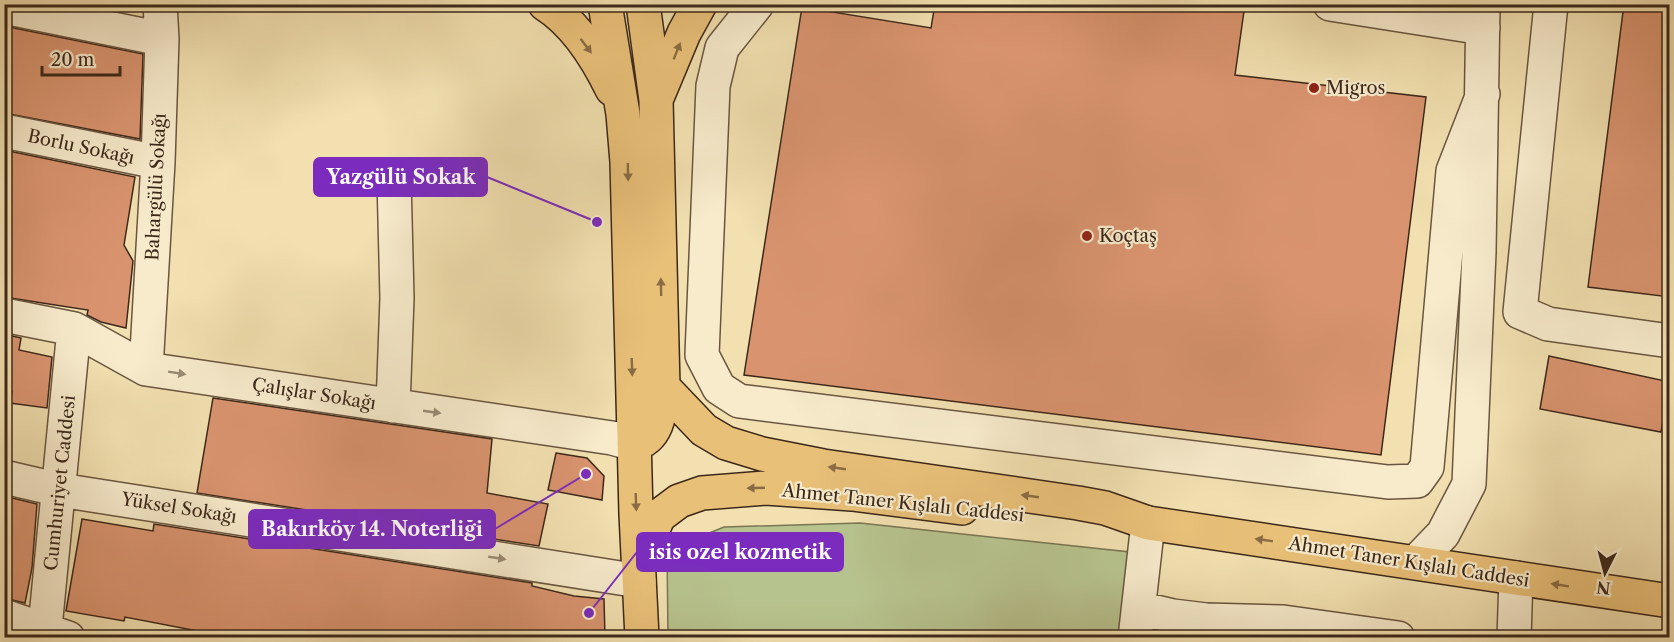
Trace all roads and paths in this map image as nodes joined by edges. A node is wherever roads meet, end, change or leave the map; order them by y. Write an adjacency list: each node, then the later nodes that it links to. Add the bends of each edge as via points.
1 (160, 4): 12 (street, Bahargülü Sokağı)
2 (545, 4): 15 (main road, one-way to 15, via 564,19 592,53)
3 (605, 4): 15 (main road)
4 (643, 4): 14 (main road)
5 (700, 4): 14 (main road, one-way to 5)
6 (757, 4): 13 (street, via 722,48 713,86 702,355 719,388 739,401 1388,482 1418,481 1427,467 1453,171)
7 (1330, 4): 10 (street)
8 (1551, 4): 21 (street, via 1520,312 1548,324)
9 (4, 7): 12 (street)
10 (1415, 11): 11 (street)
11 (1483, 16): 13 (street)
12 (162, 39): 17 (street, Bahargülü Sokağı)
13 (1483, 94): 29 (street, via 1469,484 1443,534)
14 (656, 100): 23 (main road, one-way to 14)
15 (623, 114): 25 (main road, one-way to 25)
16 (4, 131): 17 (street, Borlu Sokağı)
17 (158, 162): 22 (street, Bahargülü Sokağı)
18 (394, 179): 24 (street, via 397,298)
19 (4, 315): 20 (street, Çalışlar Sokağı)
20 (74, 329): 22 (street, Çalışlar Sokağı); 27 (street, Cumhuriyet Caddesi)
21 (1670, 341)
22 (146, 369): 24 (street, Çalışlar Sokağı, one-way to 24)
23 (663, 387): 25 (main road, via 652,434); 28 (main road, Ahmet Taner Kışlalı Caddesi, one-way to 23, via 1078,503 762,454 704,430)
24 (393, 406): 25 (street, Çalışlar Sokağı, one-way to 25)
25 (634, 444): 31 (main road, one-way to 31)
26 (4, 477): 27 (street, Yüksel Sokağı)
27 (60, 490): 31 (street, Yüksel Sokağı, one-way to 31); 36 (street, Cumhuriyet Caddesi)
28 (1148, 523): 29 (main road, Ahmet Taner Kışlalı Caddesi, one-way to 28); 31 (main road, Ahmet Taner Kışlalı Caddesi, one-way to 31, via 1101,526 852,494 733,489 679,501 659,516); 34 (street)
29 (1416, 562): 30 (main road, Ahmet Taner Kışlalı Caddesi)
30 (1516, 578): 32 (main road, Ahmet Taner Kışlalı Caddesi, one-way to 30); 39 (street)
31 (639, 580): 37 (main road)
32 (1666, 602)
33 (4, 616): 36 (street)
34 (1137, 623): 35 (street)
35 (1187, 627): 38 (street, via 1283,622)
36 (53, 634)
37 (642, 638)
38 (1398, 638)
39 (1514, 638)

